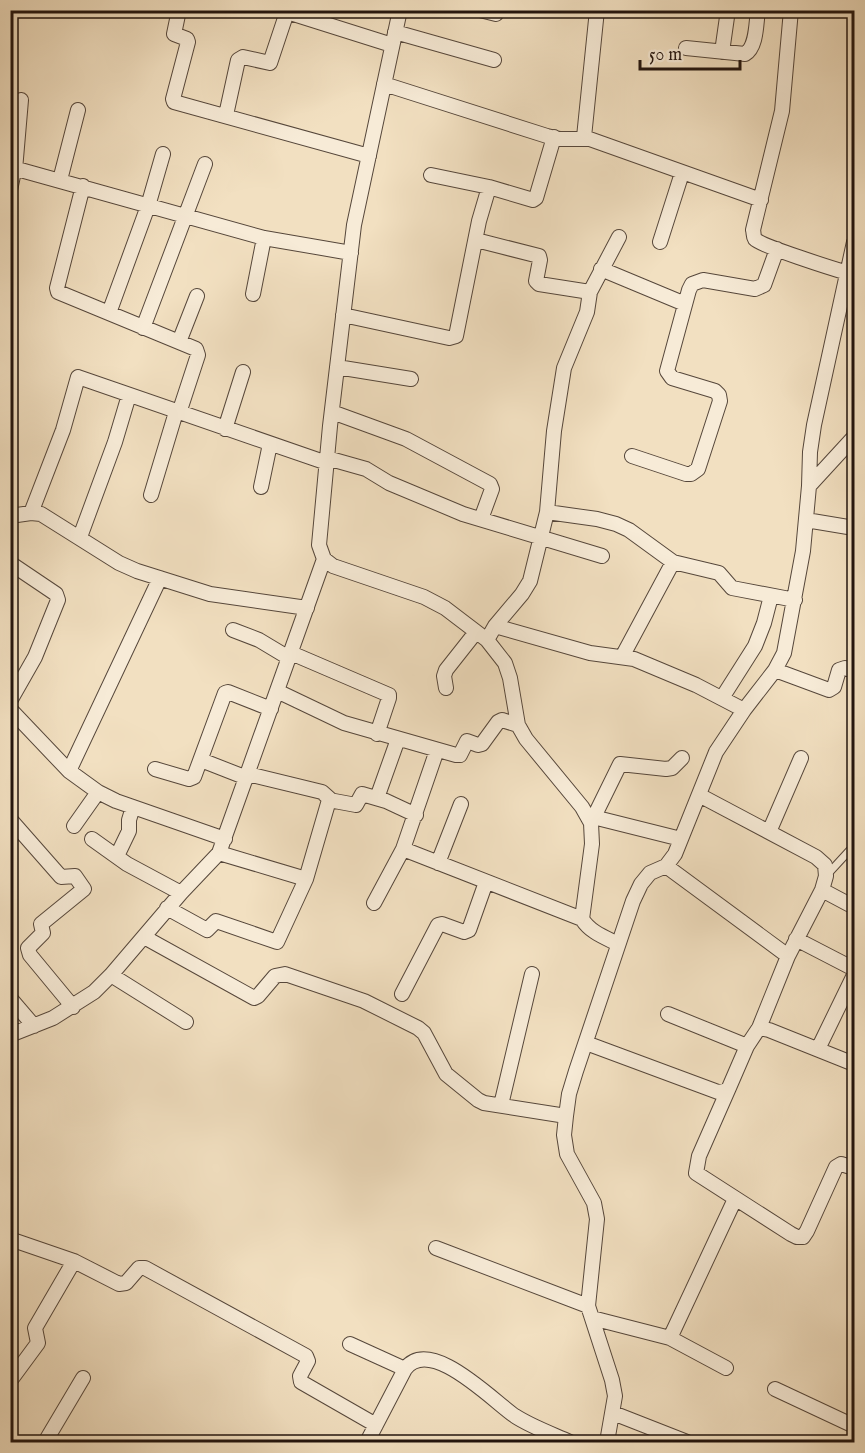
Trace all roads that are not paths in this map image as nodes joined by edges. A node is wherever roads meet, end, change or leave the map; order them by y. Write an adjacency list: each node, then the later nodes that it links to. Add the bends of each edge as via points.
1 (179, 10): 17 (street, via 174,34 188,42 173,101)
2 (400, 10): 10 (street)
3 (480, 10): 9 (street)
4 (597, 10): 19 (street, via 583,135)
5 (728, 10): 12 (street)
6 (758, 10): 12 (street, via 750,51 738,55)
7 (791, 10): 30 (street, via 786,89)
8 (284, 11): 10 (street); 17 (street, via 270,63 243,57 238,60)
9 (496, 14)
10 (393, 38): 13 (street); 14 (street)
11 (686, 48): 12 (street)
12 (722, 52)
13 (494, 60)
14 (384, 84): 18 (street); 21 (street)
15 (21, 100): 23 (street)
16 (78, 110): 26 (street)
17 (226, 115): 21 (street)
18 (554, 137): 19 (street); 28 (street, via 536,198 530,200)
19 (586, 139): 24 (street)
20 (163, 154): 31 (street)
21 (369, 156): 39 (street)
22 (205, 164): 32 (street)
23 (15, 170): 26 (street); 29 (street)
24 (682, 173): 30 (street); 36 (street)
25 (431, 175): 28 (street)
26 (60, 180): 27 (street)
27 (82, 186): 31 (street); 46 (street, via 57,288 61,295)
28 (489, 187): 35 (street)
29 (10, 190)
30 (761, 200): 38 (street, via 754,237)
31 (148, 206): 32 (street); 46 (street)
32 (184, 217): 34 (street); 48 (street)
33 (619, 237): 40 (street)
34 (264, 238): 39 (street); 43 (street)
35 (476, 240): 42 (street, via 538,255 539,284); 47 (street, via 456,336 450,338)
36 (660, 242)
37 (855, 242): 41 (street)
38 (777, 249): 41 (street); 45 (street, via 764,285 759,288 698,280 689,290)
39 (351, 252): 47 (street)
40 (601, 269): 42 (street); 45 (street)
41 (848, 273): 61 (street, via 814,425)
42 (590, 292): 65 (street, via 587,312 561,379)
43 (254, 294)
44 (197, 296): 49 (street)
45 (685, 304): 59 (street, via 667,371 672,378 715,391 720,401 698,469 686,474)
46 (109, 313): 48 (street)
47 (343, 315): 50 (street)
48 (143, 328): 49 (street)
49 (179, 342): 54 (street, via 196,349 198,355)
50 (337, 367): 52 (street); 55 (street)
51 (243, 372): 56 (street)
52 (411, 379)
53 (129, 395): 54 (street); 64 (street, via 78,377 63,430); 70 (street)
54 (178, 412): 56 (street); 63 (street)
55 (332, 412): 60 (street); 67 (street, via 406,439 490,484 492,489)
56 (225, 429): 58 (street)
57 (855, 437): 61 (street)
58 (270, 444): 60 (street); 62 (street)
59 (632, 456)
60 (327, 460): 67 (street, via 366,469 389,483); 73 (street, via 319,545)
61 (809, 486): 68 (street)
62 (261, 487)
63 (152, 495)
64 (31, 513): 66 (street); 70 (street, via 42,514)
65 (547, 513): 71 (street); 74 (street, via 616,524)
66 (10, 516)
67 (482, 519): 71 (street)
68 (806, 520): 69 (street); 78 (street)
69 (855, 528)
70 (80, 537): 76 (street, via 119,563)
71 (541, 537): 72 (street); 80 (street, via 530,581)
72 (602, 556)
73 (324, 559): 79 (street); 82 (street, via 333,566 424,597)
74 (673, 562): 77 (street, via 719,573 732,588); 84 (street)
75 (10, 563): 90 (street, via 57,594 58,600)
76 (160, 578): 79 (street, via 226,597); 102 (street)
77 (771, 596): 78 (street); 89 (street, via 755,646)
78 (795, 600): 85 (street, via 784,653)
79 (307, 608): 83 (street)
80 (495, 626): 82 (street); 84 (street, via 606,657)
81 (233, 630): 83 (street)
82 (481, 636): 87 (street, via 446,670); 94 (street, via 505,663)
83 (290, 655): 88 (street); 95 (street, via 388,694)
84 (622, 657): 89 (street)
85 (775, 670): 86 (street, via 829,690 834,687 839,670); 93 (street)
86 (855, 671)
87 (446, 688)
88 (277, 691): 92 (street); 95 (street)
89 (722, 698): 93 (street)
90 (10, 701)
91 (10, 709): 102 (street)
92 (271, 709): 100 (street, via 225,693); 103 (street)
93 (744, 710): 105 (street, via 716,752)
94 (518, 725): 97 (street, via 498,722 482,744 467,741 458,756); 112 (street)
95 (377, 734): 96 (street)
96 (398, 739): 97 (street); 106 (street)
97 (437, 750): 110 (street)
98 (682, 758): 112 (street, via 666,769 620,764)
99 (801, 758): 114 (street)
100 (201, 760): 101 (street, via 192,778); 103 (street)
101 (155, 769)
102 (69, 771): 104 (street)
103 (247, 776): 107 (street, via 322,792); 115 (street)
104 (98, 792): 109 (street); 113 (street)
105 (699, 795): 114 (street); 117 (street)
106 (377, 798): 107 (street, via 362,794 354,805); 110 (street)
107 (331, 800): 124 (street)
108 (461, 804): 122 (street)
109 (133, 807): 115 (street); 121 (street, via 129,831)
110 (416, 815): 118 (street)
111 (10, 819): 142 (street, via 61,877 75,876 84,890 41,924 43,933 28,948)
112 (592, 820): 117 (street); 131 (street)
113 (74, 826)
114 (769, 832): 126 (street, via 825,865)
115 (225, 838): 120 (street)
116 (92, 839): 121 (street)
117 (681, 839): 123 (street)
118 (403, 849): 122 (street); 128 (street)
119 (855, 849): 126 (lane, via 849,851)
120 (219, 853): 124 (street); 127 (street)
121 (117, 856): 127 (street)
122 (438, 863): 125 (street)
123 (666, 866): 134 (street, via 650,873 641,884); 135 (street)
124 (306, 879): 130 (street, via 277,942 216,921 207,930)
125 (486, 882): 131 (street); 140 (street, via 469,930 438,925)
126 (824, 883): 129 (street); 133 (street)
127 (181, 893): 130 (street)
128 (374, 903)
129 (855, 907)
130 (168, 908): 132 (street)
131 (582, 918): 134 (street, via 593,932)
132 (144, 937): 138 (street); 153 (street, via 254,998 275,975 285,974 364,1001 424,1032 446,1074 478,1100)
133 (796, 939): 135 (street); 136 (street)
134 (618, 944): 148 (street)
135 (788, 956): 146 (street)
136 (855, 969)
137 (532, 974): 153 (street)
138 (111, 975): 142 (street); 144 (street)
139 (855, 975): 150 (street)
140 (402, 994)
141 (10, 998): 145 (street)
142 (73, 1007): 145 (street)
143 (668, 1014): 149 (street)
144 (186, 1022)
145 (34, 1026): 147 (street)
146 (759, 1028): 149 (street); 150 (street)
147 (10, 1035)
148 (585, 1043): 152 (street, via 707,1089); 154 (street)
149 (747, 1046): 152 (street)
150 (818, 1049): 151 (street)
151 (855, 1064)
152 (728, 1090): 156 (street, via 699,1156 696,1173)
153 (501, 1105): 154 (street)
154 (566, 1116): 160 (street, via 567,1154 591,1197 597,1219)
155 (855, 1168): 156 (street, via 841,1164 836,1167 802,1237)
156 (735, 1199): 161 (street)
157 (10, 1239): 159 (street)
158 (436, 1248): 160 (street)
159 (74, 1261): 166 (street, via 35,1328 37,1347); 169 (street, via 122,1285 139,1268 146,1268 306,1356 301,1382)
160 (590, 1312): 161 (street); 168 (street, via 612,1380)
161 (670, 1338): 163 (street)
162 (350, 1344): 164 (street)
163 (726, 1368)
164 (405, 1369): 169 (street); 173 (street, via 415,1360 445,1365 465,1375 525,1422)
165 (83, 1378): 171 (street)
166 (10, 1381)
167 (775, 1389): 170 (street)
168 (613, 1413): 174 (street); 175 (street)
169 (376, 1425): 172 (street)
170 (855, 1426)
171 (45, 1443)
172 (367, 1443)
173 (570, 1443)
174 (607, 1443)
175 (687, 1443)

